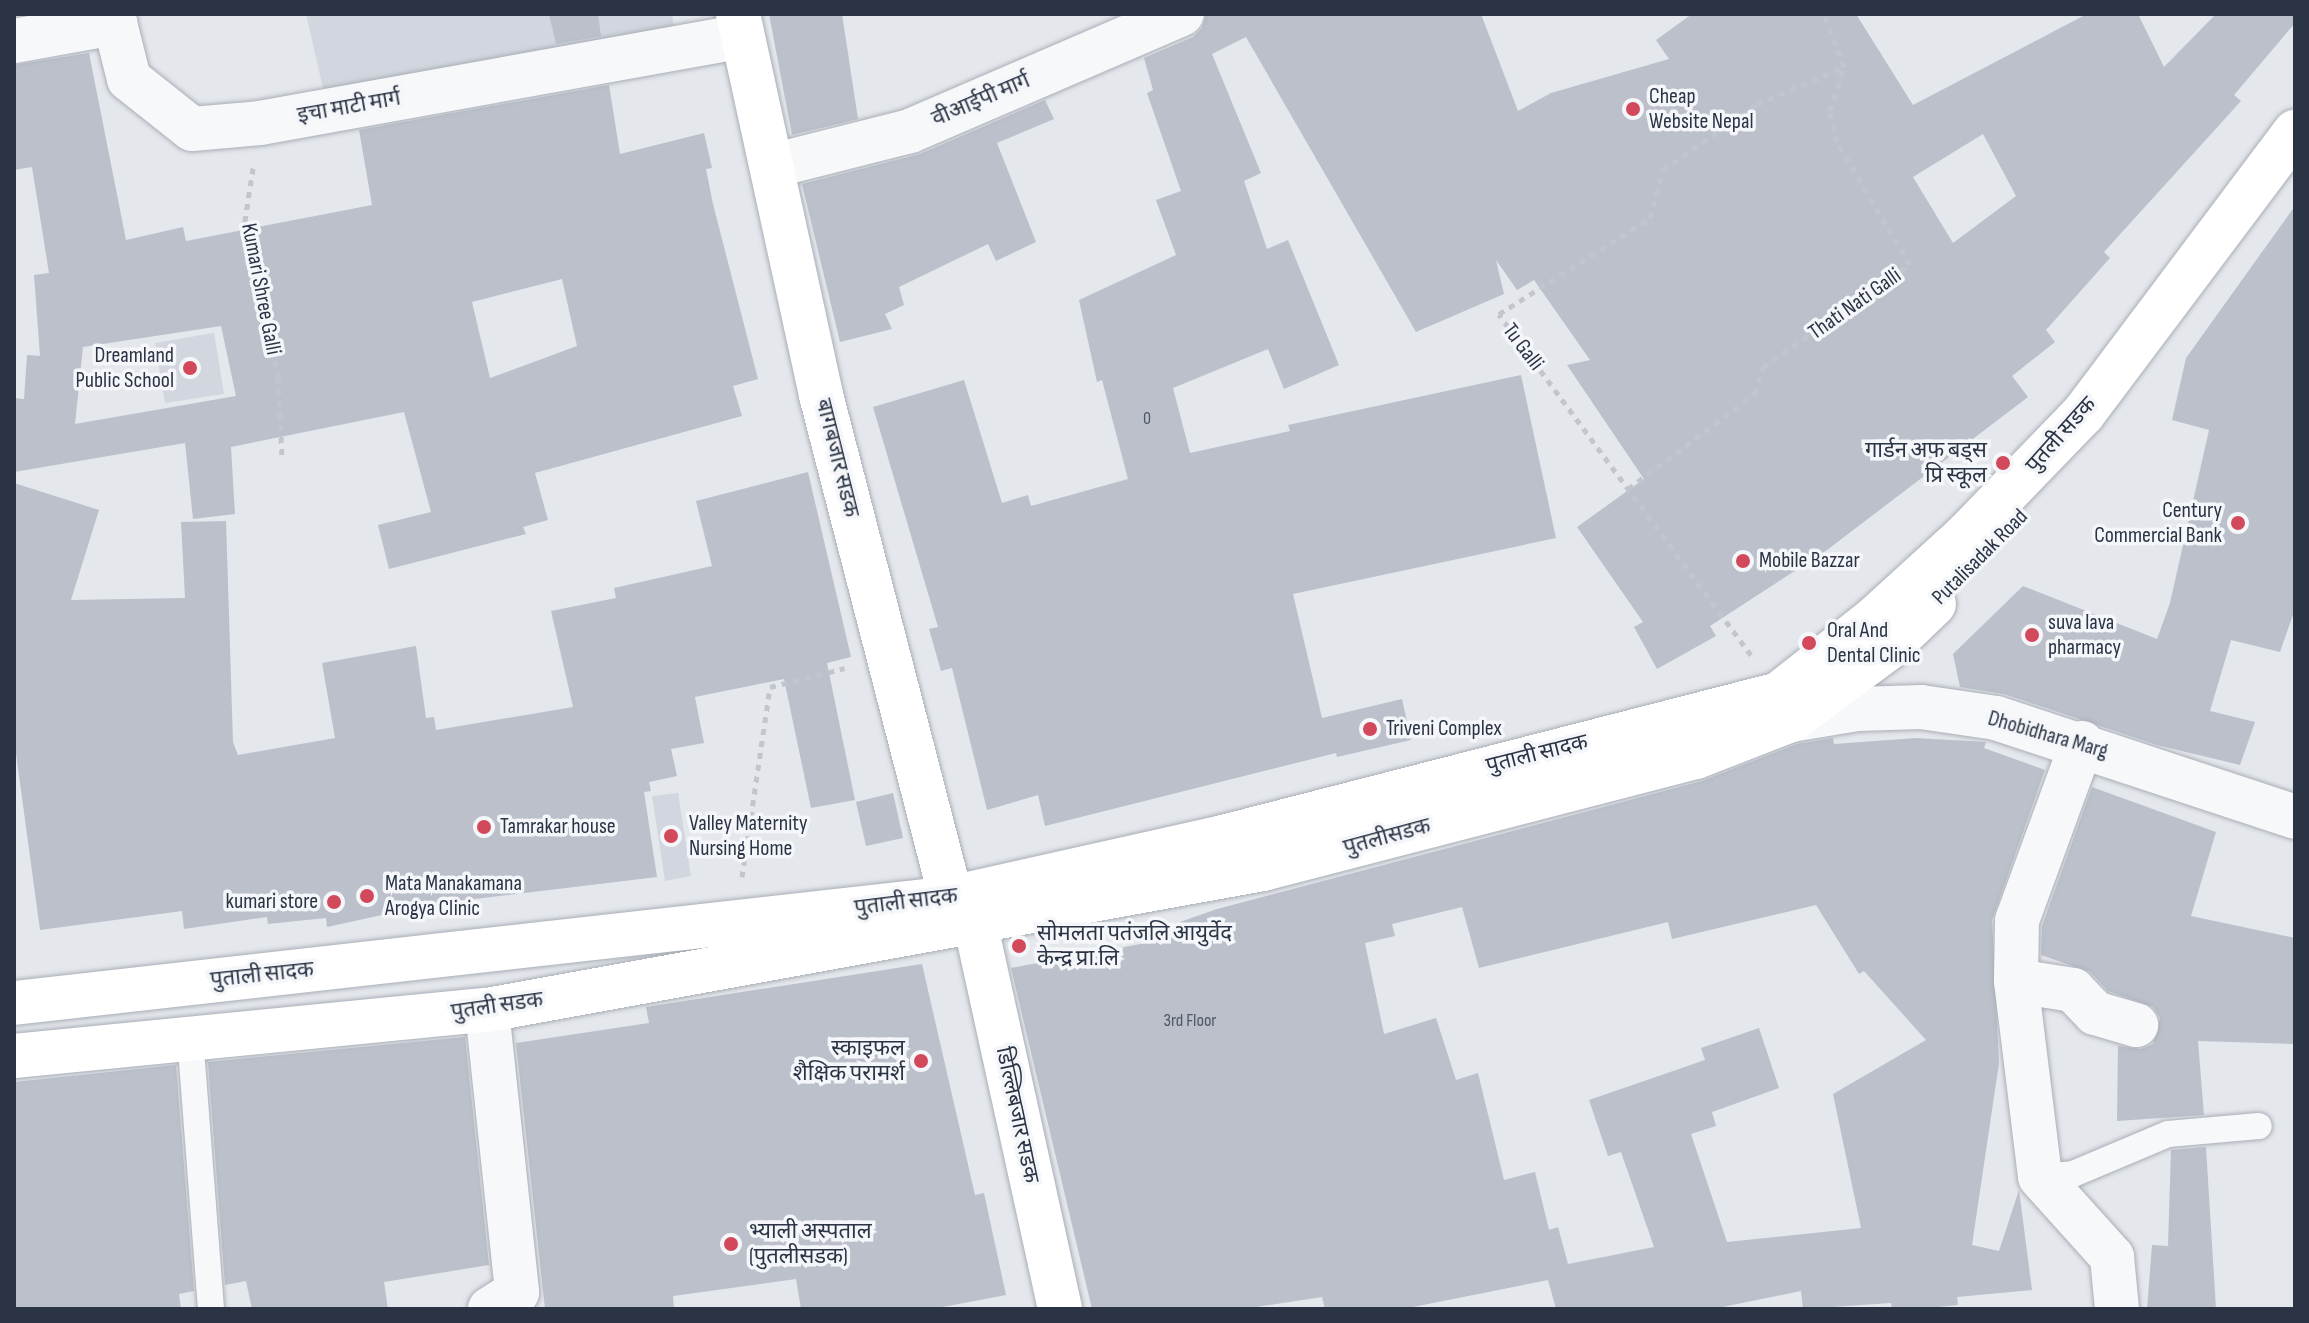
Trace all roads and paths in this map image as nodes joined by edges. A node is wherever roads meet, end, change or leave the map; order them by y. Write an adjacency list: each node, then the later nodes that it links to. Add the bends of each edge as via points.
1 (1182, 14): 8 (street, वीआईपी मार्ग, via 910,131)
2 (1824, 14): 5 (path)
3 (740, 25): 6 (street, इचा माटी मार्ग); 8 (main road, बागबजार सडक)
4 (14, 41): 6 (street, इचा माटी मार्ग, via 115,23 129,79 192,129)
5 (1844, 67): 11 (path, Thati Nati Galli, via 1830,111 1837,142 1910,265 1763,367 1755,394); 11 (path, Tu Galli, via 1757,104 1663,170 1650,218 1499,314)
6 (260, 123): 10 (path, Kumari Shree Galli, via 245,220 278,377)
7 (2295, 132): 13 (main road, पुतली सडक, via 2083,414 1967,534)
8 (772, 166): 12 (main road, बागबजार सडक, via 821,395)
9 (2295, 182): 13 (main road, Putalisadak Road, via 2083,453 1887,649)
10 (282, 455)
11 (1628, 489): 13 (path, Tu Galli)
12 (888, 658): 16 (main road, बागबजार सडक); 17 (path, via 770,687)
13 (1785, 707): 14 (street, Dhobidhara Marg, via 1921,707 1996,718); 16 (main road, पुतलीसडक, via 1696,757 1263,869)
14 (2082, 743): 15 (street, Dhobidhara Marg); 18 (street, via 2017,921)
15 (2295, 817)
16 (963, 910): 17 (main road, पुताली सादक); 20 (main road, पुतली सडक); 28 (main road, डिल्लिबजार सडक)
17 (735, 922): 19 (main road, पुताली सादक)
18 (2016, 981): 21 (street, via 2073,990 2095,1013); 25 (street)
19 (14, 1003)
20 (487, 1010): 22 (main road, पुतली सडक); 26 (street)
21 (2136, 1025)
22 (190, 1036): 23 (main road, पुतली सडक); 27 (lane)
23 (14, 1056)
24 (2259, 1126): 25 (lane, via 2168,1134 2073,1174)
25 (2040, 1177): 29 (street, via 2112,1257)
26 (512, 1303)
27 (211, 1309)
28 (1060, 1309)
29 (2117, 1309)

